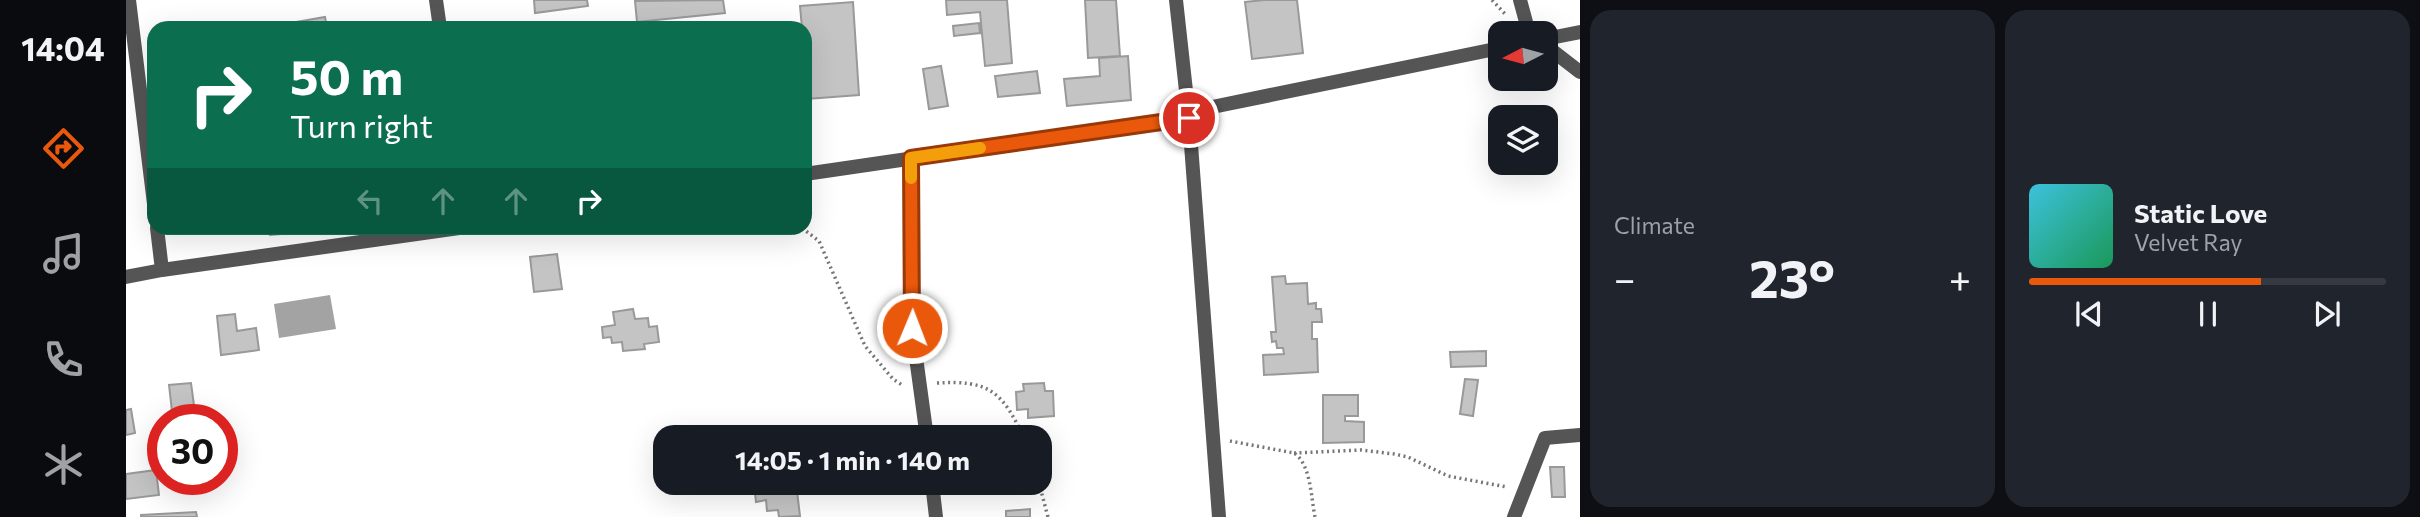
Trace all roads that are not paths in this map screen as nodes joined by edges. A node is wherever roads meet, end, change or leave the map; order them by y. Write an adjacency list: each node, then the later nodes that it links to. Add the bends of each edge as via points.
1 (129, 0): 13 (street)
2 (436, 0): 5 (street)
3 (1176, 0): 12 (street)
4 (1520, 0): 6 (street)
5 (439, 21)
6 (1526, 21)
7 (1580, 32): 8 (street)
8 (1558, 36)
9 (1488, 51): 12 (street)
10 (1558, 55): 11 (street)
11 (1580, 72)
12 (1189, 115): 14 (street); 24 (street)
13 (147, 147)
14 (911, 158): 15 (street); 20 (street, via 912,328)
15 (812, 173)
16 (158, 235): 18 (street)
17 (410, 235): 18 (street)
18 (162, 270): 19 (street)
19 (126, 277)
20 (926, 425)
21 (1580, 435): 25 (street, via 1545,438)
22 (933, 495): 23 (street)
23 (936, 517)
24 (1219, 517)
25 (1514, 517)

